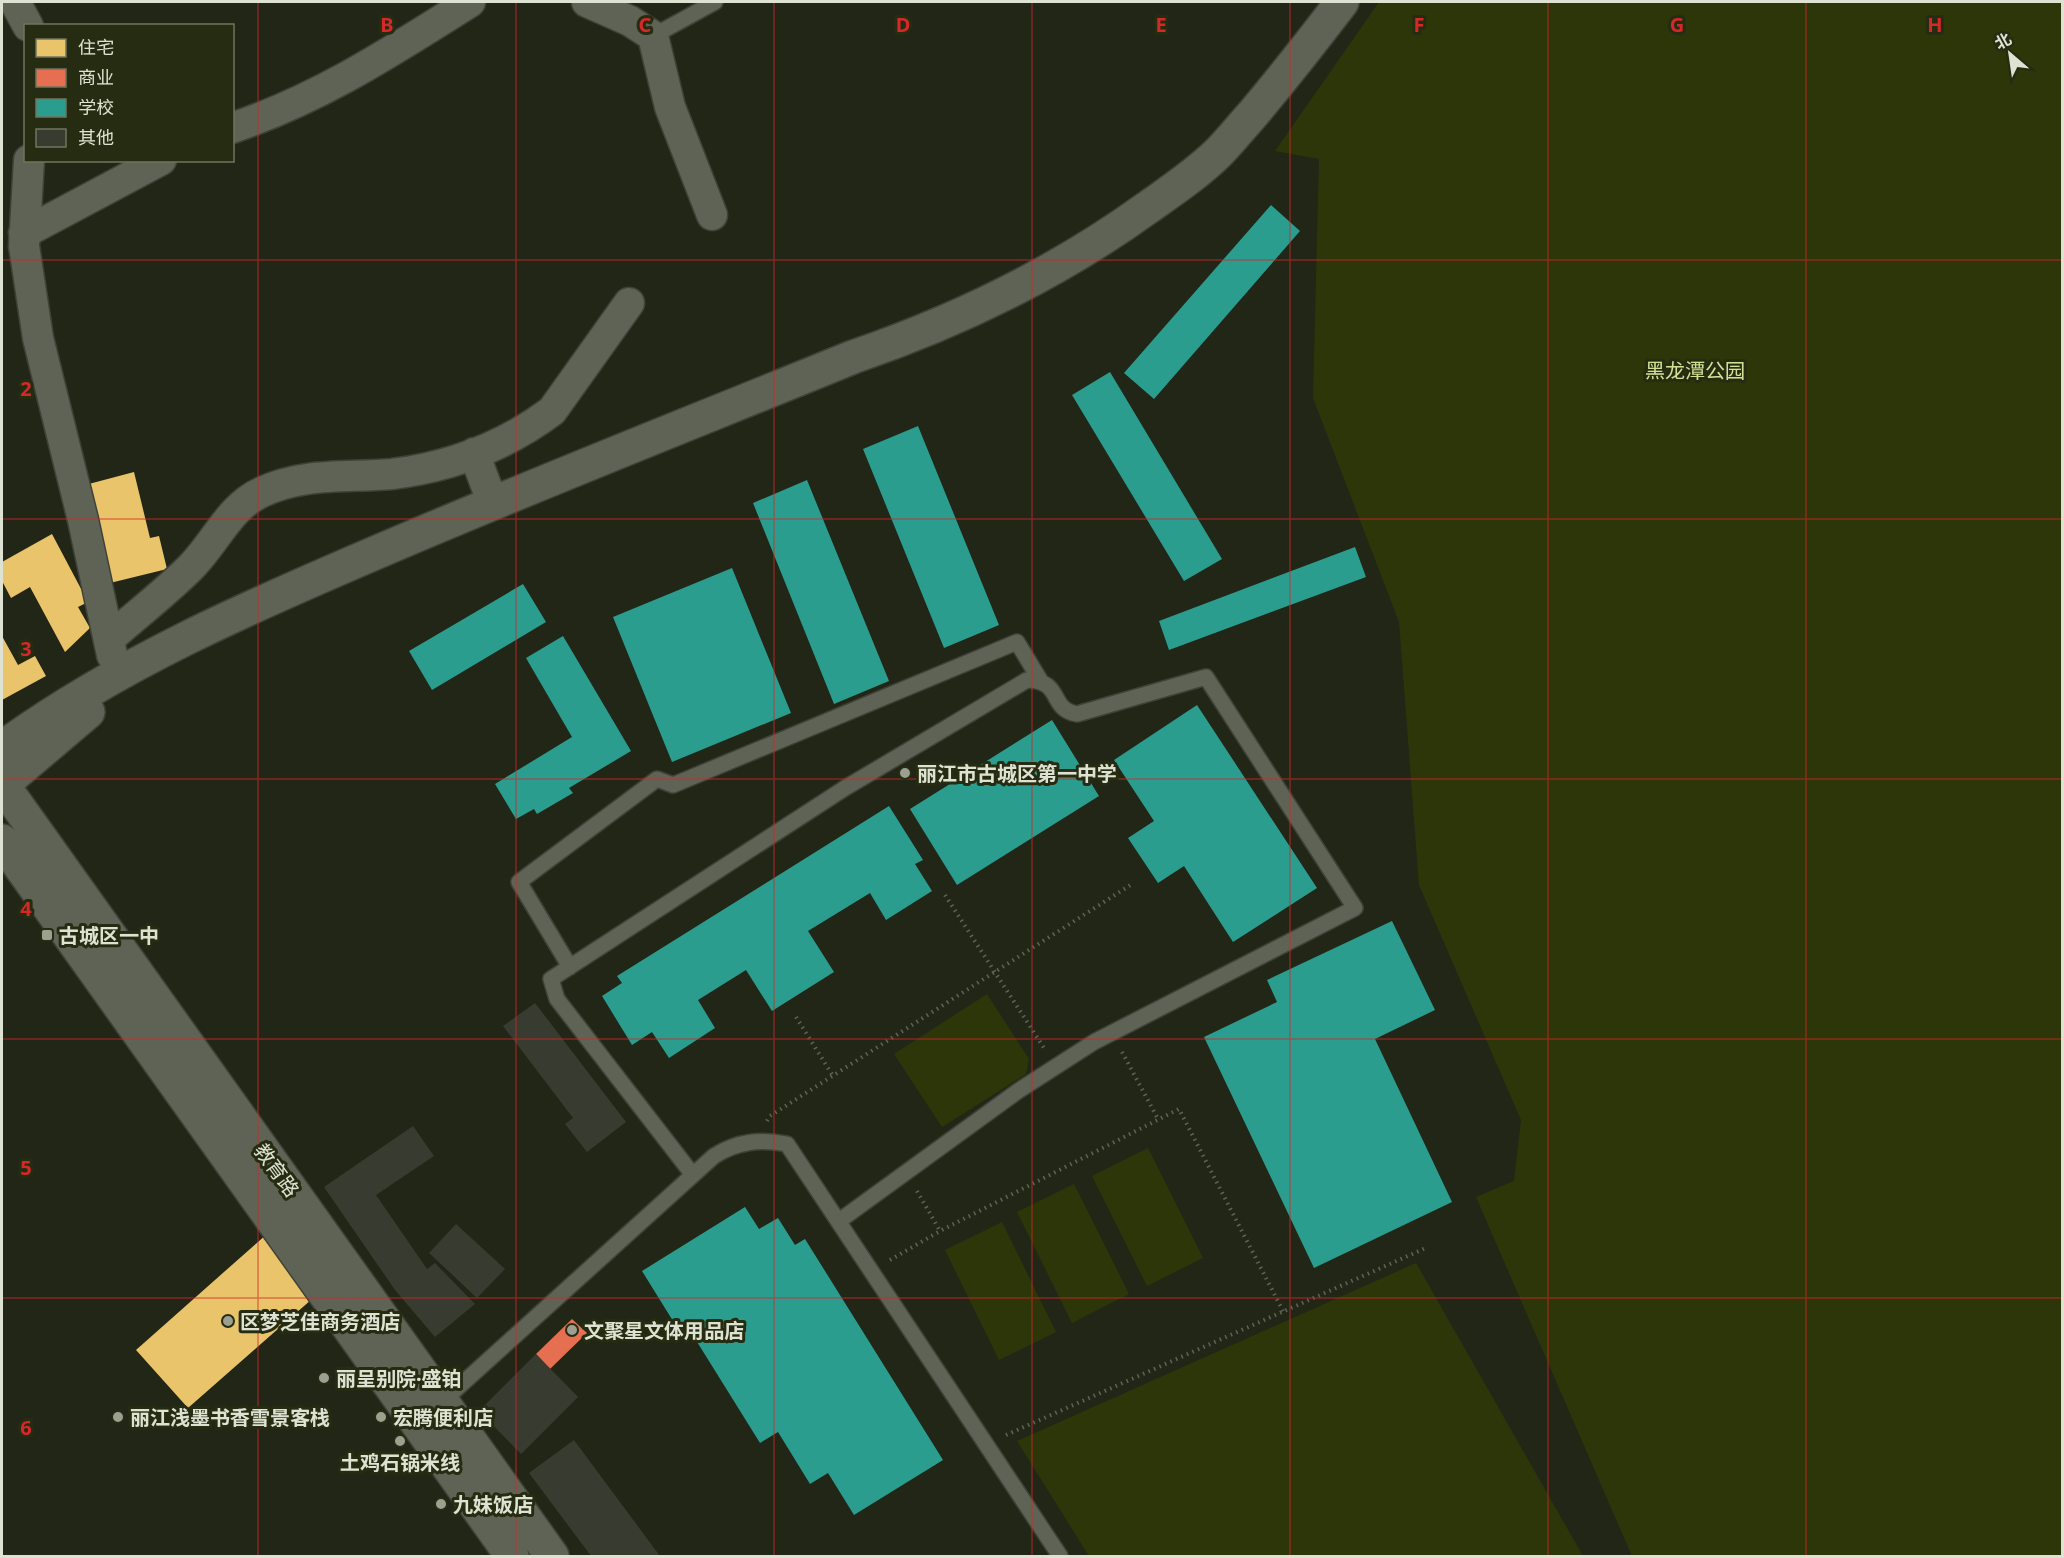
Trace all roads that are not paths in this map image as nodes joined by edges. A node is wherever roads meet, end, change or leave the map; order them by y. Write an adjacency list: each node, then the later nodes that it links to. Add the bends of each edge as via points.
1 (15, 2): 6 (street)
2 (470, 2): 8 (street, via 350,77)
3 (587, 2): 7 (street)
4 (715, 2): 7 (lane)
5 (1342, 2): 15 (street, via 1218,153 1172,190 1075,256 1022,286 911,337)
6 (27, 24)
7 (653, 36): 11 (street, via 670,107)
8 (234, 127)
9 (29, 162): 12 (street)
10 (157, 162): 12 (street)
11 (712, 215)
12 (24, 233): 16 (street, via 38,338)
13 (629, 303): 14 (street, via 552,411 496,445)
14 (474, 453): 15 (street); 16 (street, via 435,467 391,474 317,477 264,491 244,502 192,566)
15 (493, 504): 17 (street, via 309,581)
16 (109, 639): 18 (street)
17 (167, 650): 18 (street); 21 (street)
18 (116, 675): 20 (street)
19 (1040, 680): 23 (lane, via 1027,680 845,788); 23 (lane, via 1017,642 673,785 657,779 519,882); 25 (lane, via 1052,689 1062,708 1077,714 1206,677 1355,908 1094,1042 1018,1091)
20 (2, 748)
21 (2, 784): 26 (street, 教育路)
22 (2, 841): 27 (street, 教育路)
23 (570, 967): 24 (lane, via 550,979 557,999)
24 (693, 1174): 25 (lane, via 726,1149 752,1141 787,1144); 26 (lane)
25 (839, 1221): 29 (lane)
26 (443, 1401): 28 (street, 教育路)
27 (512, 1557)
28 (552, 1557)
29 (1060, 1557)

